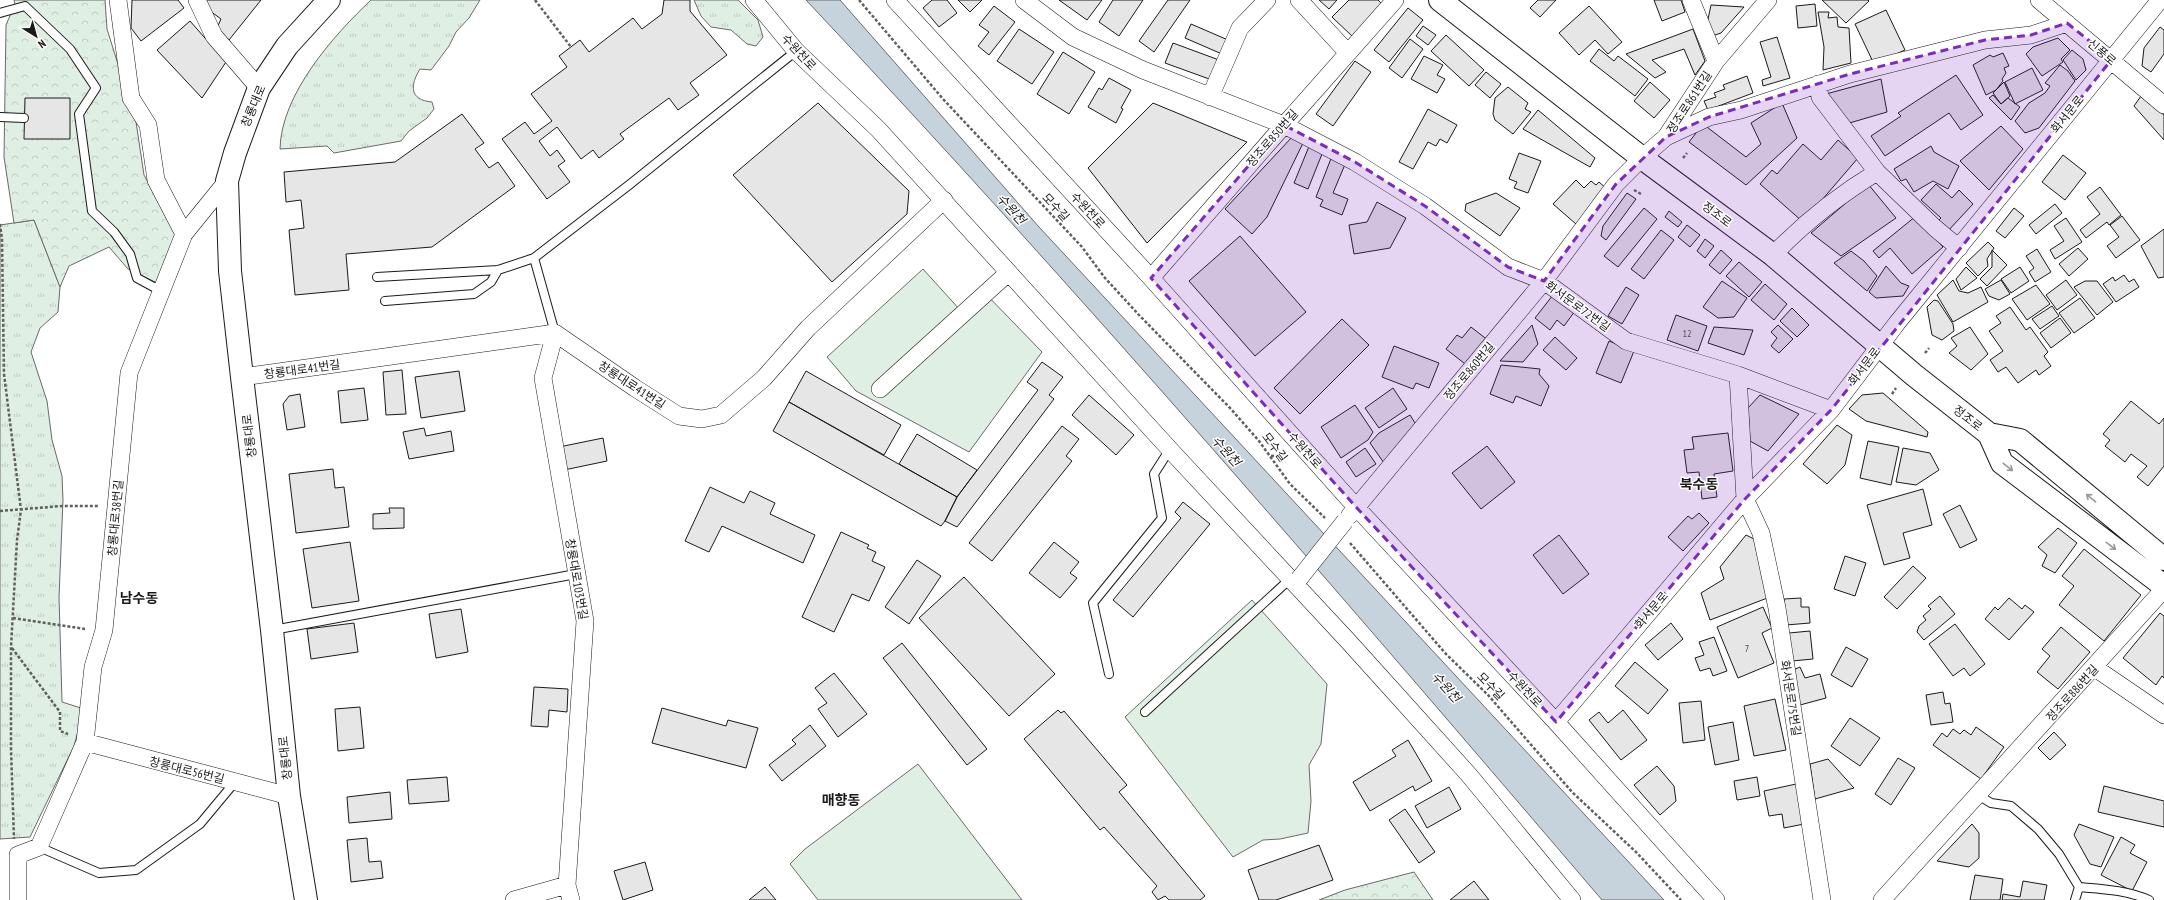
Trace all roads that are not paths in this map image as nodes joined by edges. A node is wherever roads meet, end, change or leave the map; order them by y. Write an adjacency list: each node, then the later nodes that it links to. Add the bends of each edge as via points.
1 (118, 0): 33 (street, via 131,98 148,125 156,180)
2 (197, 0): 22 (street, via 214,36)
3 (329, 0): 22 (street, 창룡대로, via 287,46)
4 (754, 0): 17 (street, 수원천로)
5 (1024, 0): 23 (street, 화서문로72번길, via 1074,37 1143,70)
6 (1267, 0): 23 (street, via 1240,28)
7 (1299, 0): 18 (street)
8 (1396, 0): 18 (street, 정조로850번길)
9 (1440, 0): 29 (street, 정조로)
10 (1691, 0): 20 (street, 정조로861번길)
11 (1768, 0): 20 (street, 정조로861번길)
12 (2039, 0): 16 (street, 신풍로)
13 (2160, 0): 19 (street, 화서문로)
14 (902, 2): 40 (street, 수원천로)
15 (0, 12): 42 (lane, via 25,6 70,49 96,88 78,114 92,210 114,232 130,254 138,278)
16 (2067, 23): 19 (street, 신풍로); 21 (street, via 2031,35 1985,40)
17 (796, 51): 32 (street, 수원천로, via 878,129); 36 (lane)
18 (1348, 52): 27 (street, 정조로850번길)
19 (2112, 59): 24 (street, 신풍로); 34 (street, 화서문로)
20 (1716, 61): 28 (street, 정조로861번길)
21 (1818, 84): 28 (street, via 1710,118); 30 (street, via 1820,98)
22 (259, 88): 31 (street, 창룡대로)
23 (1210, 97): 27 (street, 화서문로72번길)
24 (2164, 104)
25 (0, 117): 26 (lane)
26 (24, 118)
27 (1284, 125): 40 (street, 정조로850번길); 41 (street, 화서문로72번길, via 1355,162 1425,206 1508,267)
28 (1666, 137): 29 (street, 정조로861번길)
29 (1642, 158): 35 (street, 정조로); 41 (street, 정조로860번길, via 1616,184)
30 (1877, 172): 34 (street); 35 (street, via 1853,186 1794,233)
31 (227, 181): 33 (street, 창룡대로38번길); 47 (street, 창룡대로, via 230,271)
32 (944, 200): 38 (street, 수원천로); 44 (street, 창룡대로41번길, via 808,328 764,378 721,415 702,419 679,416)
33 (184, 234): 42 (street, 창룡대로38번길)
34 (1959, 248): 45 (street, 화서문로)
35 (1773, 255): 45 (street, 정조로)
36 (534, 258): 37 (lane); 44 (lane)
37 (498, 270): 39 (lane); 43 (lane, via 490,282 474,294)
38 (1008, 273): 48 (street); 51 (street, 수원천로)
39 (377, 277)
40 (1151, 278): 53 (street, 수원천로)
41 (1544, 281): 46 (street, 화서문로72번길, via 1626,341); 53 (street, 정조로860번길)
42 (161, 291): 64 (street, 창룡대로38번길, via 129,373 104,630 93,667)
43 (385, 301)
44 (555, 333): 47 (street, 창룡대로41번길); 55 (street, 창룡대로103번길, via 543,378)
45 (1880, 345): 49 (street, 화서문로); 50 (street, 정조로)
46 (1738, 375): 49 (street, 화서문로72번길); 52 (street)
47 (242, 378): 58 (street, 창룡대로)
48 (880, 389)
49 (1831, 410): 52 (street, 화서문로)
50 (1989, 434): 54 (street, 정조로, one-way to 50, via 2020,440); 57 (street, 정조로, one-way to 57, via 2002,463)
51 (1170, 450): 56 (street, 수원천로); 60 (lane, via 1154,474 1162,518 1093,604)
52 (1745, 499): 63 (street, 화서문로); 76 (street, 화서문로75번길, via 1761,533 1777,608)
53 (1356, 507): 56 (street, 정조로860번길, bridge, via 1337,522); 63 (street, 수원천로)
54 (2164, 559)
55 (576, 574): 58 (lane); 70 (street, 창룡대로103번길, via 585,621)
56 (1294, 580): 61 (lane); 74 (street, 수원천로, via 1468,775)
57 (2164, 588): 59 (street, 정조로886번길)
58 (272, 630): 67 (street, 창룡대로)
59 (2095, 668): 62 (street); 66 (street, 정조로886번길)
60 (1109, 674)
61 (1145, 712)
62 (2164, 715)
63 (1556, 722): 75 (street, 수원천로)
64 (85, 742): 65 (street, 창룡대로56번길); 68 (street, 창룡대로38번길)
65 (235, 782): 67 (street, 창룡대로56번길); 68 (lane, via 200,824 136,870 99,872)
66 (1978, 795): 69 (lane, via 1991,803 2011,806 2038,829 2059,854); 77 (street, 정조로886번길)
67 (289, 796): 72 (street, 창룡대로)
68 (40, 847): 71 (street, via 18,855)
69 (2079, 887): 78 (lane); 79 (lane, via 2138,895)
70 (569, 893): 73 (street)
71 (18, 900)
72 (306, 900)
73 (514, 900)
74 (1572, 900)
75 (1716, 900)
76 (1822, 900)
77 (1882, 900)
78 (2075, 900)
79 (2149, 900)

